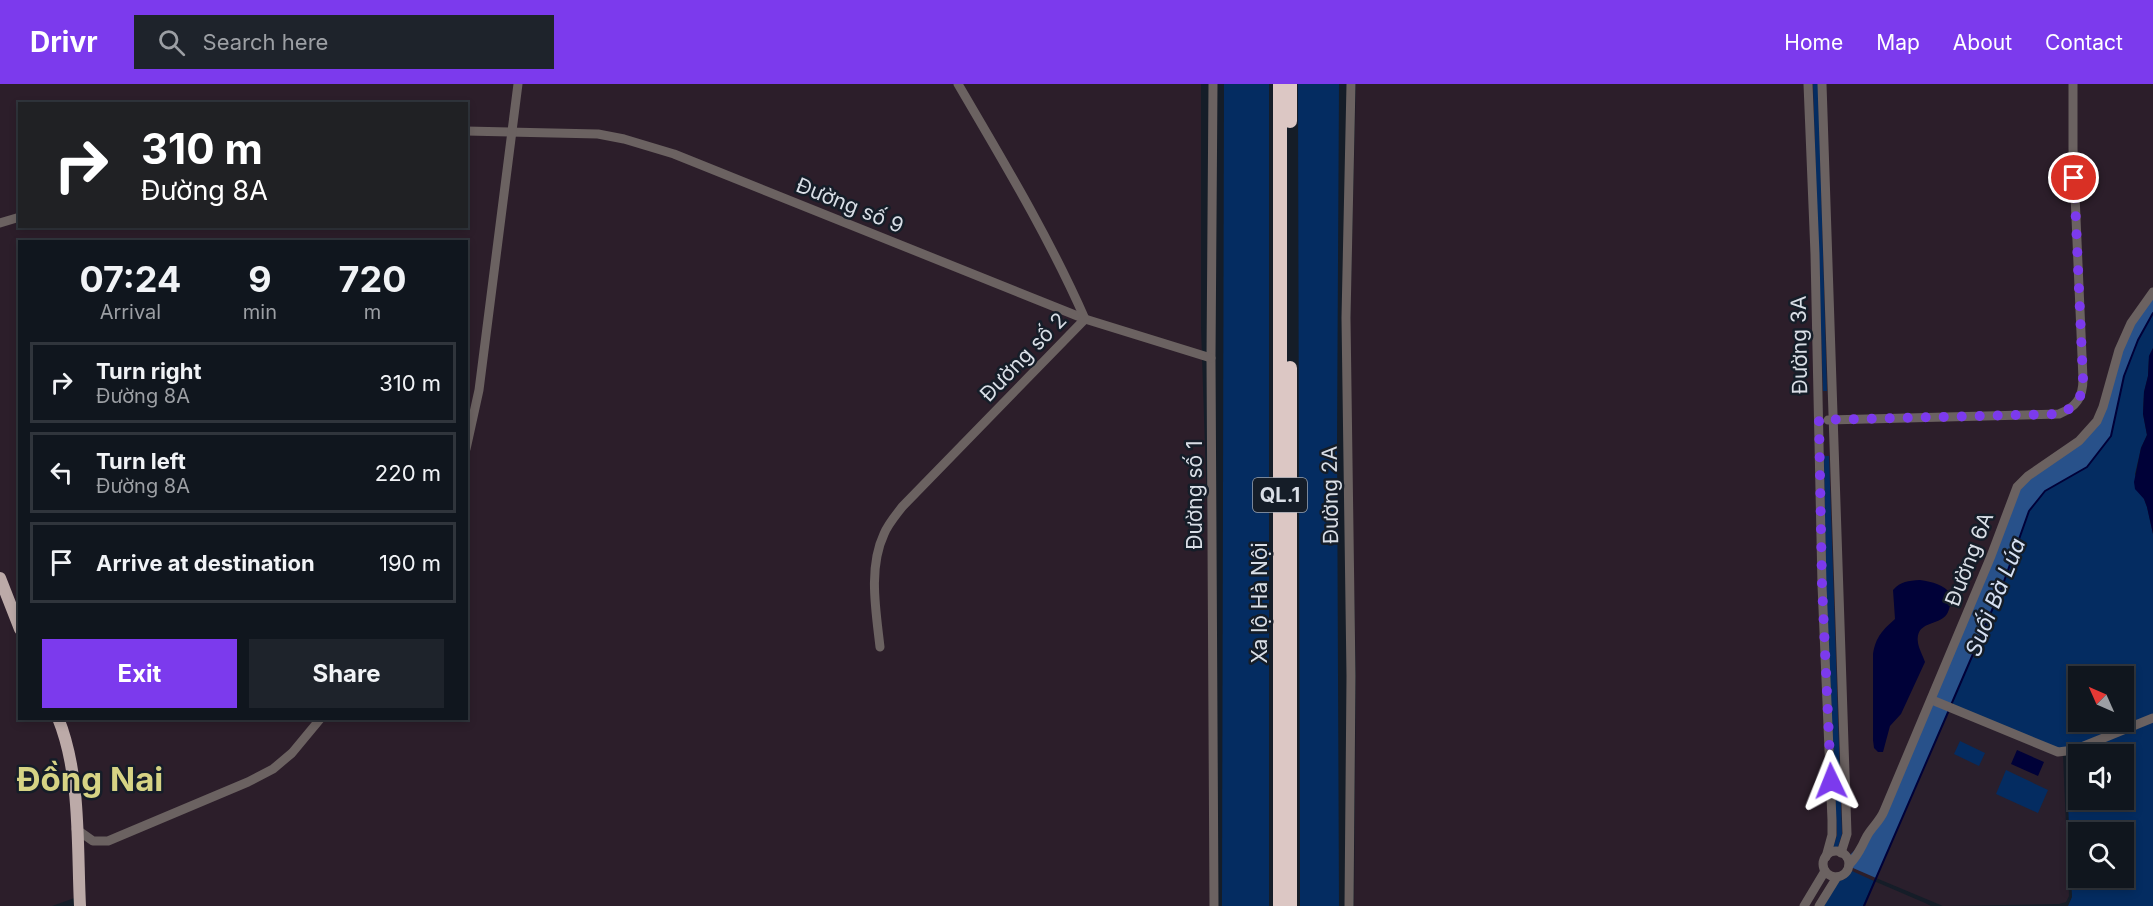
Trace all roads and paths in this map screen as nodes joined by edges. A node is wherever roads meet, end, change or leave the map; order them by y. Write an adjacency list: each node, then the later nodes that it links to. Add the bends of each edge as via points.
1 (518, 84): 11 (street)
2 (958, 84): 15 (street, Đường số 2, via 1021,193)
3 (1213, 84): 16 (street, Đường số 1)
4 (1280, 84): 37 (highway, Xa lộ Hà Nội / QL.1)
5 (1290, 84): 38 (highway, Xa lộ Hà Nội / QL.1)
6 (1352, 84): 39 (street, Đường 2A, via 1346,318 1351,676)
7 (1808, 84): 17 (street, Đường 3A)
8 (1822, 84): 18 (street, Đường 3A)
9 (2073, 84): 18 (street, via 2083,379 2078,402 2059,414)
10 (468, 131): 11 (street, Đường số 9)
11 (513, 132): 15 (street, Đường số 9, via 598,134 674,154); 19 (street, via 479,390)
12 (18, 218): 13 (street)
13 (0, 223)
14 (2153, 292): 23 (street, Đường 6A, via 2131,323 2119,350 2097,421 2079,441 2017,487)
15 (1085, 319): 16 (street, Đường số 9); 22 (street, Đường số 2, via 890,523 877,554 874,581)
16 (1211, 358): 36 (street, Đường số 1)
17 (1819, 420): 18 (street); 31 (street, Đường 3A, via 1832,820)
18 (1832, 420): 28 (street, Đường 3A)
19 (468, 440)
20 (0, 578): 21 (main road)
21 (18, 624)
22 (880, 647)
23 (1936, 701): 24 (street, via 2064,753); 29 (street, Đường 6A, via 1881,818)
24 (2153, 718)
25 (59, 720): 27 (main road, via 66,737)
26 (319, 720): 27 (street, via 292,753 248,782 108,841 93,841)
27 (76, 829): 35 (main road)
28 (1846, 830): 29 (street); 30 (street, Đường 3A)
29 (1868, 834): 32 (street, Đường 6A, via 1860,853)
30 (1841, 853): 31 (street, via 1833,852); 32 (street)
31 (1826, 857): 33 (street)
32 (1849, 865): 34 (street)
33 (1825, 871): 34 (street); 40 (street)
34 (1837, 877): 41 (street)
35 (80, 906)
36 (1214, 906)
37 (1280, 906)
38 (1290, 906)
39 (1349, 906)
40 (1804, 906)
41 (1819, 906)

